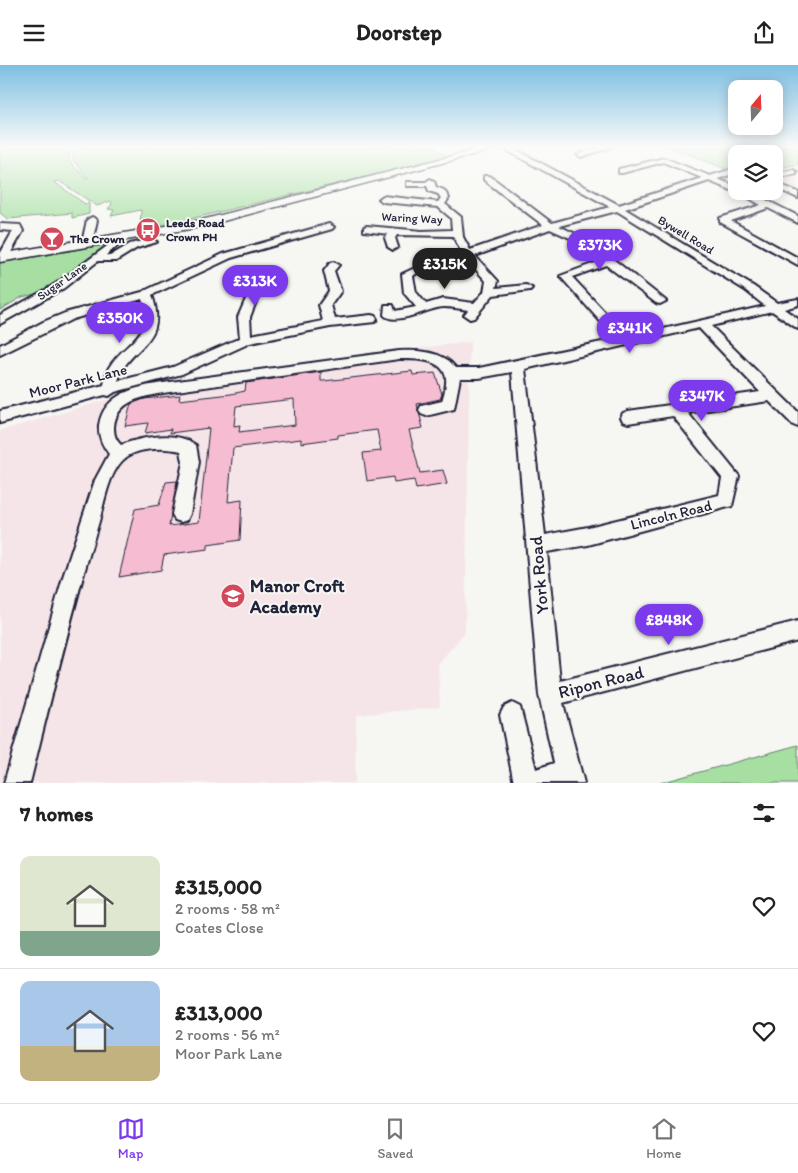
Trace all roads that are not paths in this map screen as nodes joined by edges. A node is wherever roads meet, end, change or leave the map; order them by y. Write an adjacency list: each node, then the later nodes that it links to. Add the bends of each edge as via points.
1 (371, 180): 23 (main road, via 201,223)
2 (489, 180): 17 (street)
3 (565, 180): 14 (street, Bywell Road)
4 (703, 180): 14 (street)
5 (715, 180): 7 (street)
6 (410, 184): 12 (street, via 431,182 432,189 445,197)
7 (728, 185)
8 (783, 188): 9 (street)
9 (798, 195)
10 (383, 199): 12 (street)
11 (759, 200): 13 (street)
12 (440, 205): 21 (street, via 456,217)
13 (769, 205): 15 (street); 31 (street, via 723,219)
14 (618, 208): 17 (street); 41 (street, Bywell Road, via 749,288)
15 (798, 219)
16 (92, 220): 26 (street)
17 (550, 226): 27 (street); 30 (street, via 575,237)
18 (0, 227): 24 (street, via 17,227)
19 (366, 229): 21 (street, Waring Way, via 390,236)
20 (323, 231): 37 (street, via 228,256)
21 (455, 233): 27 (street, via 460,245)
22 (26, 238): 24 (street)
23 (122, 239): 26 (main road); 29 (street, Sugar Lane)
24 (13, 240): 28 (street)
25 (152, 242): 29 (street, via 134,246 112,259)
26 (87, 243): 28 (main road)
27 (470, 254): 36 (street, via 492,281)
28 (2, 258)
29 (96, 258): 43 (street, Sugar Lane, via 60,286)
30 (608, 261): 38 (street); 49 (street, via 565,276)
31 (798, 262)
32 (327, 269): 45 (street, via 335,291 325,305)
33 (406, 272): 42 (street, via 410,293)
34 (526, 288): 36 (street)
35 (267, 290): 48 (street, via 249,293 242,330)
36 (490, 292): 42 (street, via 473,311 443,303)
37 (146, 294): 50 (street, via 69,316); 53 (street, via 152,313 149,328 139,345 115,368)
38 (660, 301)
39 (798, 302): 41 (street)
40 (389, 307): 42 (street, via 390,315)
41 (774, 307): 46 (street); 47 (street, Bywell Road)
42 (423, 308)
43 (0, 319)
44 (370, 319): 45 (street, Moor Park Lane)
45 (330, 323): 48 (street, Moor Park Lane)
46 (702, 323): 49 (street); 54 (street)
47 (798, 325)
48 (247, 340): 53 (street, Moor Park Lane, via 177,371)
49 (625, 341): 51 (street)
50 (0, 351)
51 (518, 365): 52 (street, via 479,373); 62 (street, York Road)
52 (451, 373): 55 (street, via 449,405); 60 (street, via 435,359 415,354 250,373 153,390 126,398 109,416 108,442)
53 (109, 391): 57 (street, Moor Park Lane)
54 (772, 395): 56 (street); 59 (street)
55 (426, 410)
56 (678, 411): 58 (street); 62 (street, Lincoln Road, via 732,476 726,501)
57 (0, 417)
58 (628, 417)
59 (798, 421)
60 (119, 454): 61 (street, via 131,447 187,445 192,456); 67 (street, via 106,471 76,568)
61 (181, 514)
62 (537, 545): 64 (street, York Road)
63 (798, 631): 64 (street, Ripon Road)
64 (550, 695): 66 (street, York Road)
65 (512, 715): 68 (street)
66 (570, 776): 69 (street)
67 (18, 783)
68 (527, 783)
69 (532, 783)

